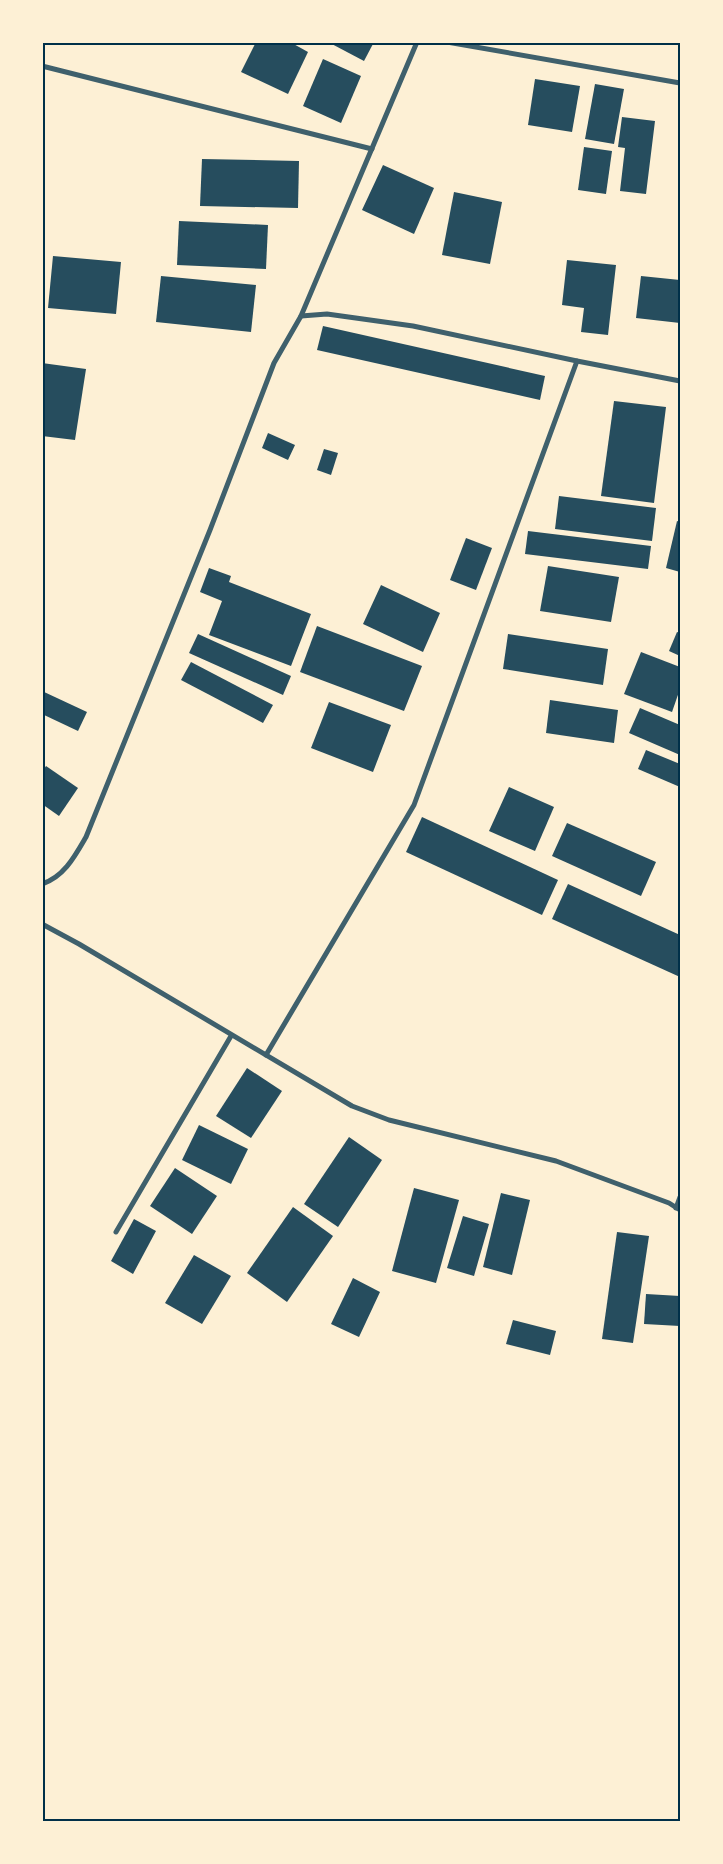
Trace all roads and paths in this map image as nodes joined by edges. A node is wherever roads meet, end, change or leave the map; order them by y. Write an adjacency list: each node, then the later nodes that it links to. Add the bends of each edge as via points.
1 (417, 42): 5 (street)
2 (447, 42): 4 (street)
3 (42, 66): 5 (street)
4 (680, 84)
5 (372, 149): 6 (street)
6 (301, 316): 7 (street, via 327,314 413,326); 9 (street, via 274,362 86,837 72,862 53,881)
7 (577, 361): 8 (street); 12 (street, via 414,805)
8 (680, 381)
9 (42, 884)
10 (42, 924): 11 (street)
11 (231, 1036): 12 (street); 15 (street)
12 (266, 1055): 14 (street, via 352,1106 389,1120 556,1161)
13 (680, 1197): 14 (street)
14 (678, 1209)
15 (116, 1232)

